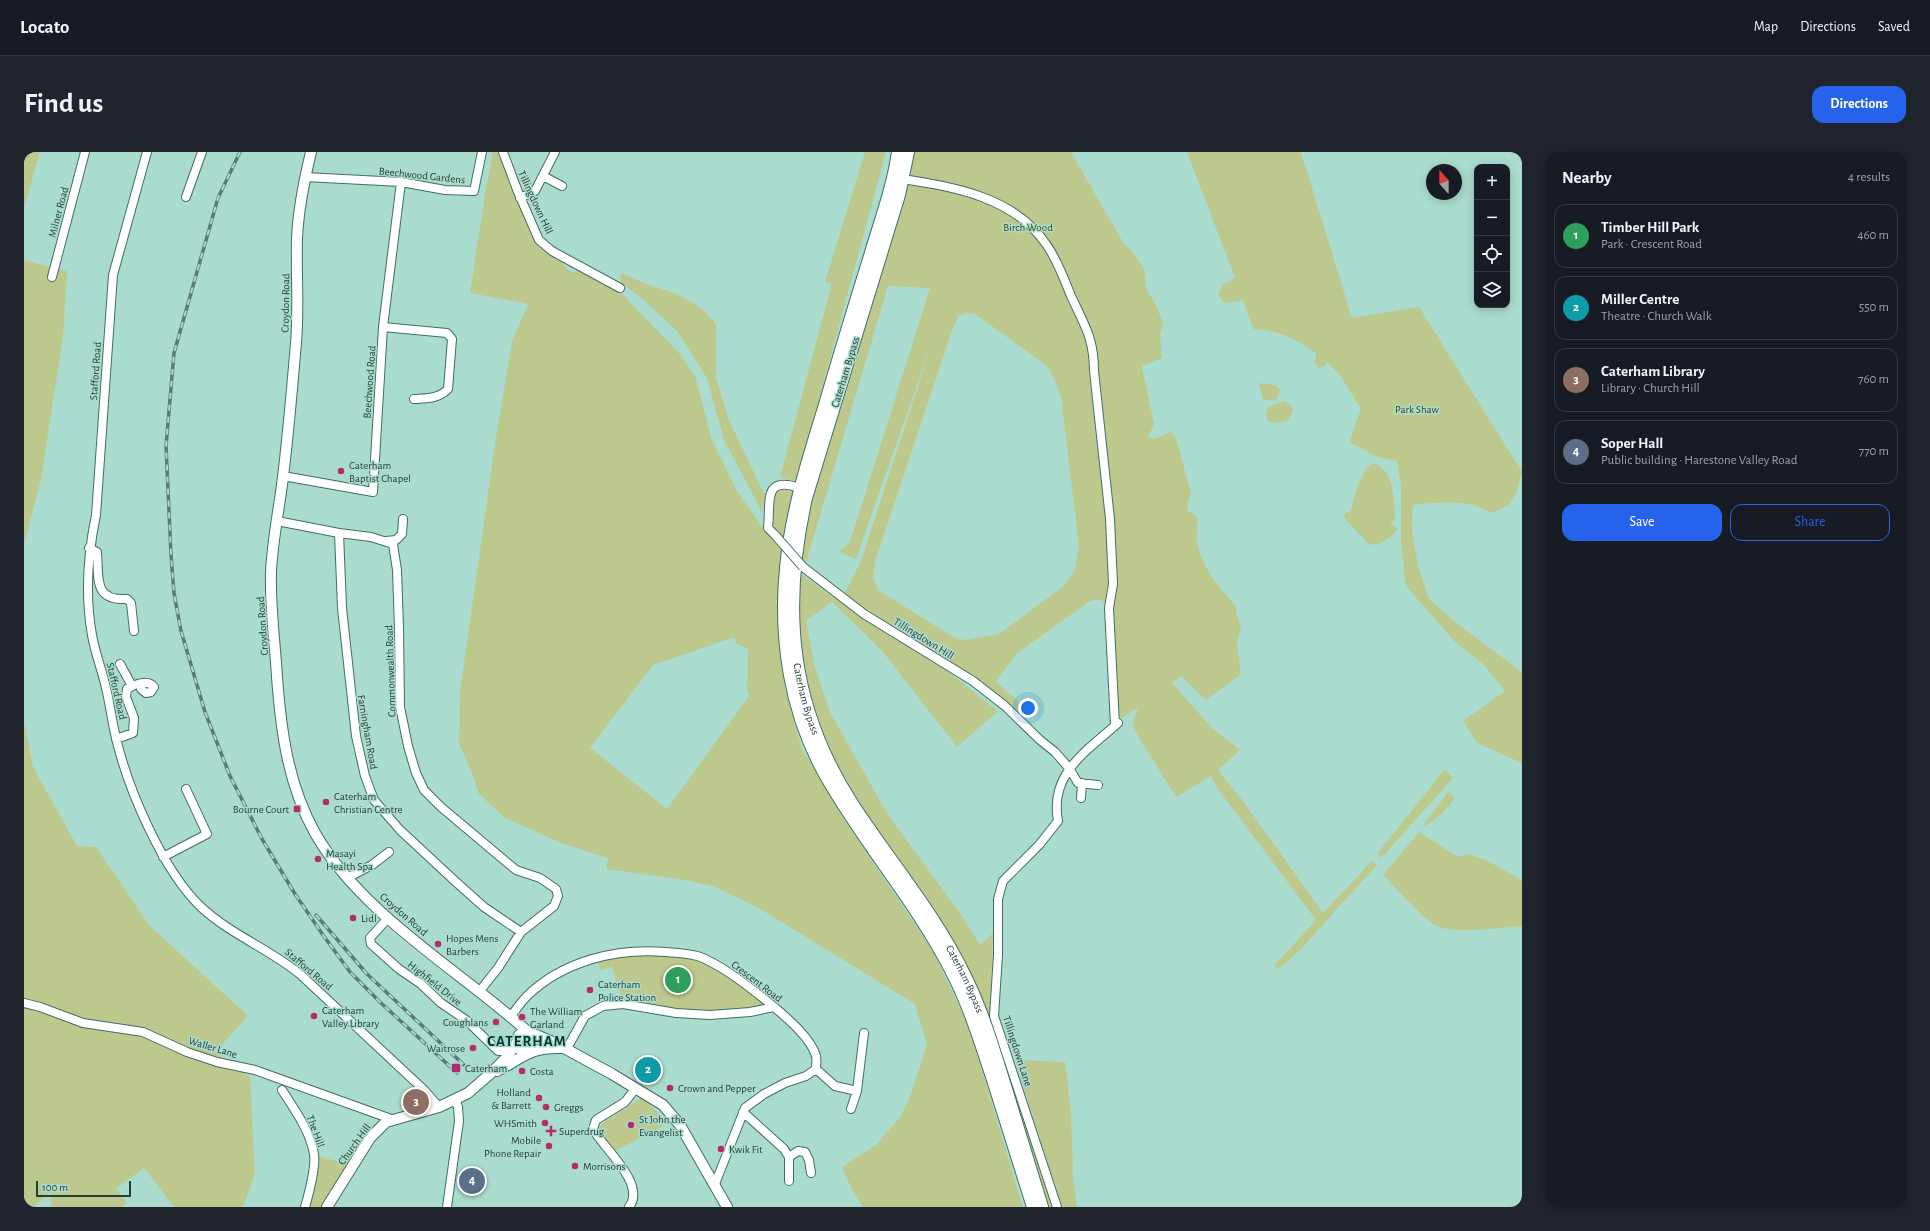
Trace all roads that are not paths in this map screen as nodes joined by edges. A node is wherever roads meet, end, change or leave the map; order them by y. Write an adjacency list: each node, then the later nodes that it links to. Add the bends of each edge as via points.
1 (85, 152): 17 (street, Milner Road)
2 (147, 152): 27 (street, Stafford Road, via 113,275 96,515)
3 (202, 152): 15 (street)
4 (311, 152): 11 (main road, Croydon Road)
5 (482, 152): 13 (street, Beechwood Gardens, via 474,191 445,190)
6 (503, 152): 16 (street, Tillingdown Hill)
7 (554, 152): 10 (street)
8 (898, 152): 22 (highway, Caterham Bypass, via 882,216)
9 (908, 152): 12 (highway, Caterham Bypass)
10 (543, 176): 14 (street); 16 (street, via 535,191)
11 (305, 177): 13 (street, Beechwood Gardens); 21 (main road, Croydon Road, via 298,219 298,317)
12 (903, 179): 33 (street, via 976,194 1019,216 1046,243 1087,326 1092,347 1110,519 1113,584 1109,608 1117,723); 72 (highway, Caterham Bypass, via 803,512 797,543 793,591 795,649 812,724 835,774 854,806 924,904 944,937 980,1010)
13 (401, 182): 19 (street, Beechwood Road)
14 (562, 186)
15 (186, 197)
16 (520, 198): 18 (street, Tillingdown Hill, via 539,240 552,251)
17 (52, 276)
18 (620, 288)
19 (384, 327): 20 (street, via 447,333 452,339 448,389 442,395); 21 (street, Beechwood Road, via 373,492)
20 (414, 399)
21 (283, 476): 24 (main road, Croydon Road)
22 (800, 488): 33 (street, Tillingdown Hill, bridge, via 785,484 776,485 770,496 768,528 802,567 864,614 973,681 1005,706); 71 (highway, Caterham Bypass, via 788,544 784,602 788,660 801,716 826,776 920,916 955,978 978,1033)
23 (403, 519): 26 (street, via 402,534 396,540)
24 (277, 521): 25 (street); 40 (main road, Croydon Road, via 272,563 272,608 278,689 287,757 310,823)
25 (339, 533): 26 (street); 42 (street, Farningham Road, via 342,608 356,736 365,776 374,800 395,825 456,882 484,907)
26 (386, 541): 42 (street, Commonwealth Road, via 393,544 397,570 400,707 416,773 424,790 441,807 516,870 540,878 556,889 558,896 554,906)
27 (89, 548): 28 (street, via 97,552 99,587 105,596 115,600 127,599 130,603); 32 (street, Stafford Road, via 92,635)
28 (134, 631)
29 (120, 664): 31 (street)
30 (141, 684): 31 (street)
31 (132, 686): 32 (street, via 127,689 126,696 134,718 132,733)
32 (116, 739): 39 (street, Stafford Road, via 130,782)
33 (1069, 768): 34 (street, Tillingdown Hill, via 1078,783); 73 (street, Tillingdown Lane, via 1057,793 1055,809 1058,821 1039,845 1003,881 998,899 994,1016)
34 (1082, 784): 35 (street); 37 (street)
35 (1098, 785)
36 (186, 789): 39 (street, via 207,834)
37 (1081, 798)
38 (389, 852): 40 (street, via 372,865)
39 (163, 857): 58 (street, Stafford Road, via 201,906 231,930 286,962 301,974)
40 (347, 878): 41 (main road, Croydon Road)
41 (388, 918): 43 (main road, Croydon Road); 49 (street, Highfield Drive, via 370,938 371,944 441,1003 466,1020 498,1050 502,1052)
42 (521, 932): 43 (street)
43 (479, 992): 46 (main road, Croydon Road)
44 (24, 1003): 61 (street, Waller Lane, via 83,1023 142,1032 187,1052 255,1070)
45 (774, 1007): 46 (street, Crescent Road, via 747,985 702,958 675,952 644,950 597,957 579,963 527,995); 50 (street, via 710,1016 623,1004 603,1006 585,1016); 52 (street, Crescent Road, via 806,1038 816,1056)
46 (507, 1015): 47 (main road, Croydon Road); 49 (main road, Croydon Road)
47 (531, 1033): 49 (main road, via 519,1035); 50 (main road, Croydon Road); 51 (main road, via 538,1042)
48 (864, 1033): 56 (street)
49 (515, 1044): 51 (main road, via 519,1049); 53 (main road)
50 (563, 1049): 51 (main road, via 542,1048); 54 (main road, Croydon Road)
51 (530, 1051): 53 (main road)
52 (816, 1069): 56 (street, via 835,1086); 60 (street, via 764,1094)
53 (490, 1074): 57 (main road, Church Hill, via 468,1093)
54 (636, 1088): 65 (main road, Croydon Road, via 663,1105 680,1125); 69 (street, via 625,1102 596,1120 593,1129 628,1175 632,1186 632,1203)
55 (282, 1090): 66 (street, The Hill, via 300,1118 314,1155)
56 (857, 1091): 59 (street)
57 (455, 1099): 58 (main road, Church Hill); 68 (street, via 459,1121)
58 (439, 1107): 61 (main road, Church Hill)
59 (851, 1109)
60 (743, 1112): 62 (street, via 784,1149); 65 (street)
61 (394, 1120): 67 (main road, Church Hill, via 386,1122 370,1138)
62 (789, 1157): 63 (street, via 798,1151 805,1152); 64 (street)
63 (811, 1172)
64 (789, 1181)
65 (715, 1184): 70 (main road, Croydon Road)
66 (306, 1207)
67 (327, 1207)
68 (447, 1207)
69 (629, 1207)
70 (727, 1207)
71 (1033, 1207)
72 (1042, 1207)
73 (1057, 1207)

